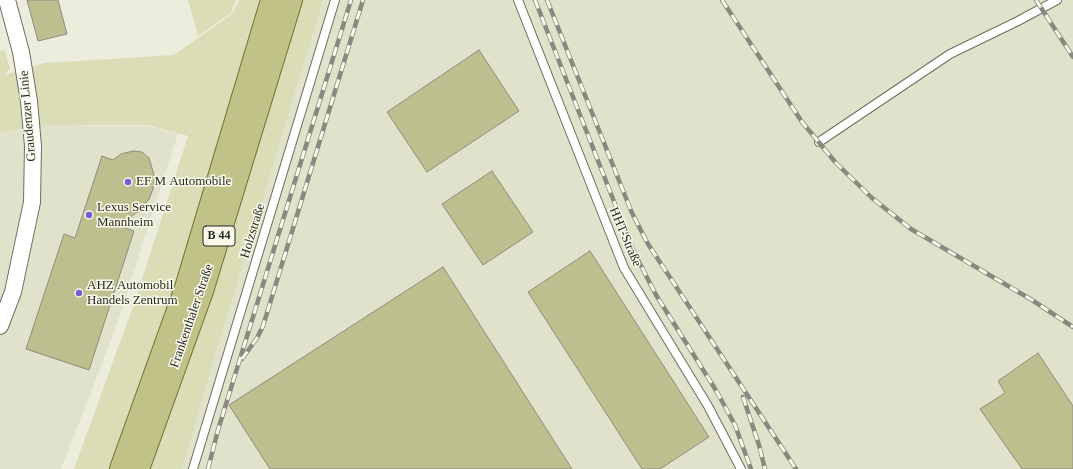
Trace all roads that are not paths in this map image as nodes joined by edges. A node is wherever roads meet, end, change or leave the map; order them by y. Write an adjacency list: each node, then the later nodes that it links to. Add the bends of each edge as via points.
1 (7, 0): 8 (street, Graudenzer Linie, via 27,82 34,146 32,202 26,241 13,292)
2 (272, 0): 9 (main road, Frankenthaler Straße / B 44, via 186,288)
3 (291, 0): 10 (main road, Frankenthaler Straße / B 44, via 202,291)
4 (335, 0): 11 (lane, Holzstraße)
5 (518, 0): 12 (lane, HHT-Straße, via 624,268 708,406)
6 (1057, 0): 7 (lane, via 950,54)
7 (819, 142)
8 (0, 326)
9 (121, 469)
10 (138, 469)
11 (193, 469)
12 (741, 469)

